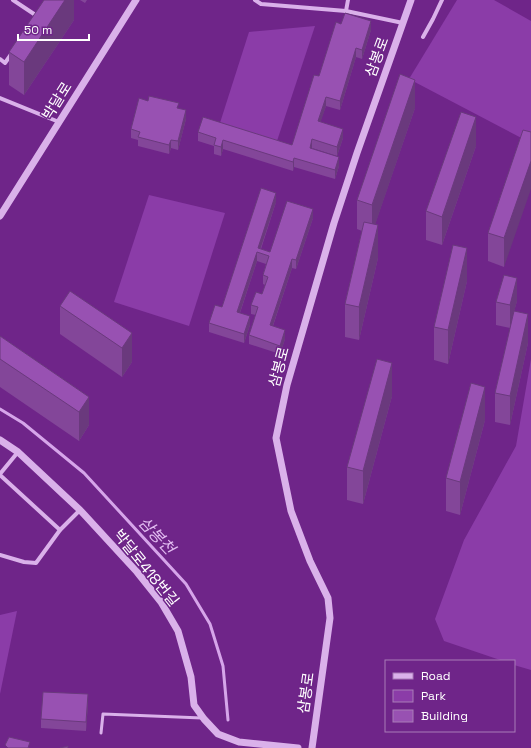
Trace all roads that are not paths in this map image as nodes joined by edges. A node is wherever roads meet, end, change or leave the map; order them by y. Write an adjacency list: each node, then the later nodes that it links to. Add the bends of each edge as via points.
1 (13, 0): 8 (street)
2 (136, 0): 14 (street, 박달로)
3 (256, 0): 7 (street, via 262,4)
4 (348, 0): 7 (street)
5 (411, 0): 9 (street, 삼봉로)
6 (442, 0): 10 (street)
7 (346, 11): 9 (street)
8 (37, 16)
9 (403, 23): 25 (street, 삼봉로, via 334,223 287,385 276,438 291,511 310,561 328,598 330,618)
10 (423, 36)
11 (13, 51): 12 (street, via 5,62)
12 (0, 59)
13 (0, 98): 14 (street)
14 (59, 122): 15 (street, 박달로)
15 (0, 216)
16 (0, 440): 17 (street, 박달로418번길)
17 (18, 452): 18 (street); 19 (street, 박달로418번길)
18 (0, 474): 20 (street)
19 (80, 510): 20 (street); 22 (street, 박달로418번길, via 161,602 178,631 191,677 194,705)
20 (60, 530): 21 (street, via 36,563)
21 (0, 555)
22 (204, 718): 23 (lane, via 103,714); 24 (street, 박달로418번길, via 218,734 239,742)
23 (101, 733)
24 (298, 748)
25 (312, 748)

